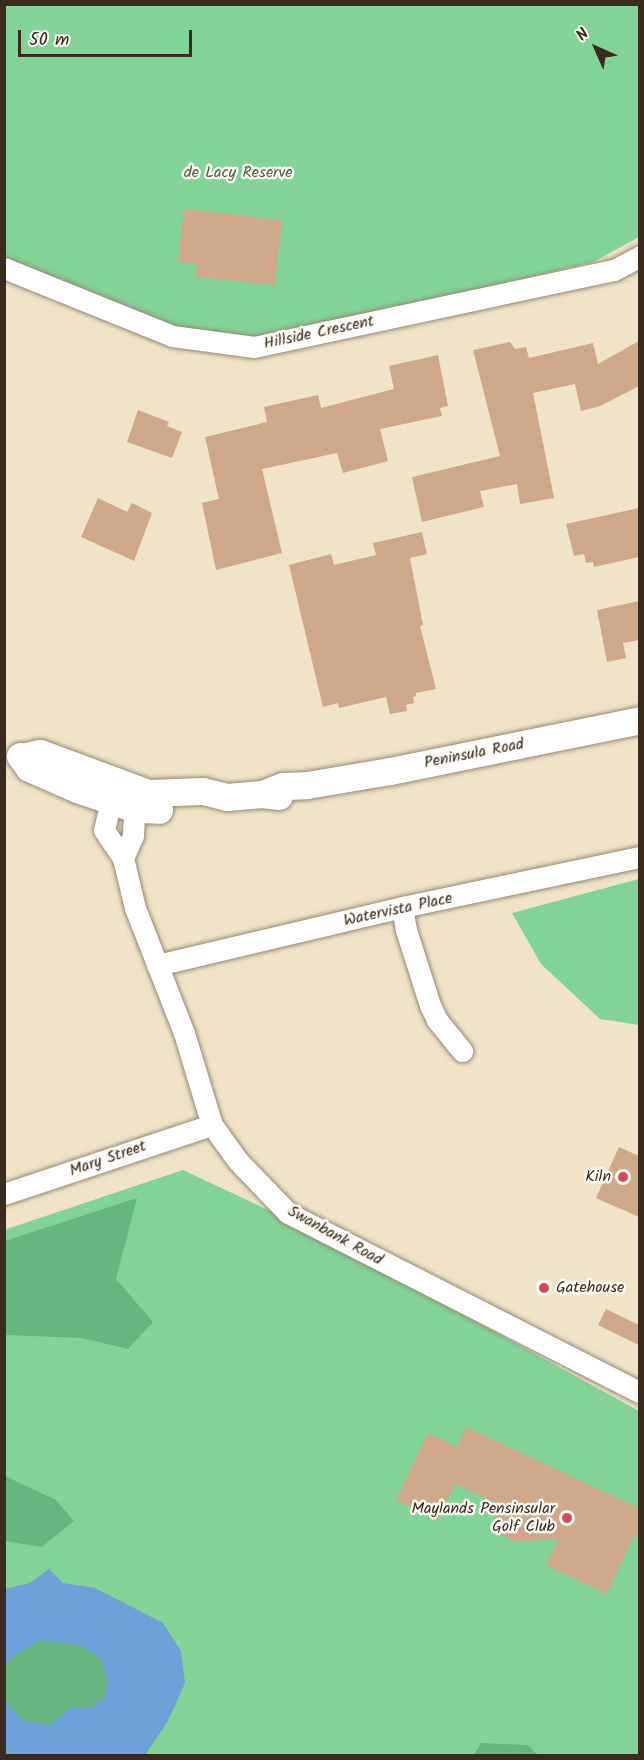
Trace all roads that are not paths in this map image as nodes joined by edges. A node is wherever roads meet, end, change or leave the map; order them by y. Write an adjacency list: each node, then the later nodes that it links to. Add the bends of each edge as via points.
1 (639, 256): 2 (street, Hillside Crescent, via 614,270 254,347 172,336)
2 (4, 268)
3 (639, 720): 5 (street, Peninsula Road, via 390,771 283,786 262,794 227,797 203,790)
4 (13, 753): 5 (street, Peninsula Road, via 40,753)
5 (124, 795): 8 (street, Swanbank Road, via 133,836 123,858 135,908)
6 (639, 857): 7 (street, Watervista Place)
7 (402, 907): 8 (street, Watervista Place); 9 (street, via 436,1020)
8 (157, 965): 10 (street, Swanbank Road, via 184,1034)
9 (462, 1051)
10 (212, 1125): 11 (street, Mary Street); 12 (street, Swanbank Road, via 238,1161 288,1213)
11 (4, 1194)
12 (639, 1392)

